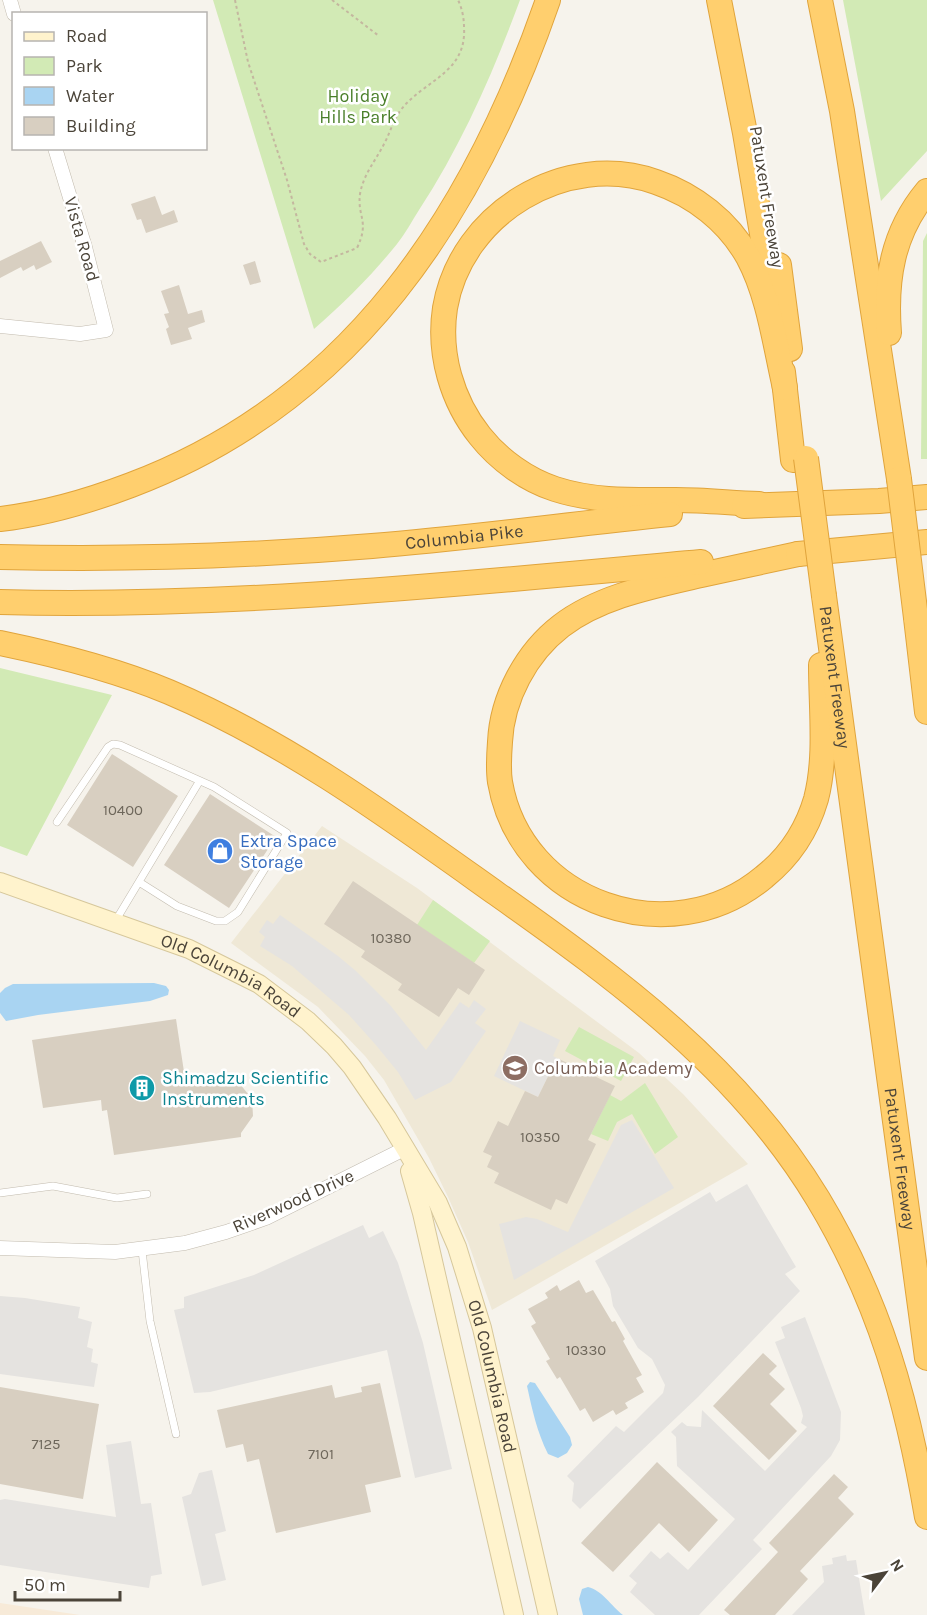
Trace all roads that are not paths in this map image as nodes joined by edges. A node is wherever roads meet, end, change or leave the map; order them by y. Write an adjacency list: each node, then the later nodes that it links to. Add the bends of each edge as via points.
1 (548, 0): 15 (highway, via 505,112 451,212 390,298 325,368 248,427 166,472 71,505)
2 (719, 0): 8 (highway, via 761,222)
3 (731, 0): 9 (highway, Patuxent Freeway, via 772,220)
4 (820, 0): 10 (highway, via 843,122)
5 (56, 150): 7 (street, Vista Road, via 106,330 80,334)
6 (927, 191): 10 (highway, via 904,226 893,253 889,282 887,310)
7 (0, 326)
8 (784, 388): 9 (highway); 14 (highway, via 765,300 747,254 733,233 696,200 650,180 624,174 568,177 520,198 480,234 456,274 445,308 444,342 457,399 487,444 510,465 554,488 610,500)
9 (800, 459): 19 (highway, Patuxent Freeway, bridge)
10 (898, 479): 21 (highway, bridge)
11 (927, 491): 13 (highway)
12 (927, 497): 13 (highway, Columbia Pike)
13 (879, 501): 14 (highway, Columbia Pike)
14 (759, 504): 18 (highway, Columbia Pike, via 373,546 156,557)
15 (0, 519)
16 (927, 544): 17 (highway)
17 (798, 554): 20 (highway, via 343,593 159,603); 23 (highway, via 610,600 555,631 528,661 514,685 501,729 500,781 515,827 547,869 594,902 644,915 674,915 728,901 773,870 806,827 821,773)
18 (0, 557)
19 (818, 596): 23 (highway); 31 (highway, Patuxent Freeway)
20 (0, 602)
21 (915, 618): 24 (highway); 25 (highway)
22 (0, 643): 39 (highway, via 67,657 170,693 294,758 527,915 621,984 703,1055 784,1147 847,1249 872,1302 893,1364)
23 (821, 665): 31 (highway, via 844,835)
24 (927, 669)
25 (927, 712)
26 (199, 782): 27 (lane, via 113,744); 29 (lane); 29 (lane, via 214,787 287,833 238,912 225,921 177,906)
27 (57, 822)
28 (0, 882): 30 (street, Old Columbia Road)
29 (139, 882): 30 (lane)
30 (114, 922): 32 (street, Old Columbia Road, via 197,953 259,984 288,1004 352,1067)
31 (879, 1012): 37 (highway, Patuxent Freeway)
32 (404, 1149): 36 (street, Riverwood Drive, via 266,1218 185,1243); 40 (street, Old Columbia Road); 41 (street, Old Columbia Road, via 438,1203 472,1292)
33 (0, 1193): 34 (lane, via 53,1186 117,1198)
34 (147, 1194)
35 (0, 1248): 36 (street, Riverwood Drive)
36 (142, 1250): 38 (lane, via 150,1321)
37 (927, 1358)
38 (176, 1434)
39 (927, 1517)
40 (514, 1615)
41 (548, 1615)

